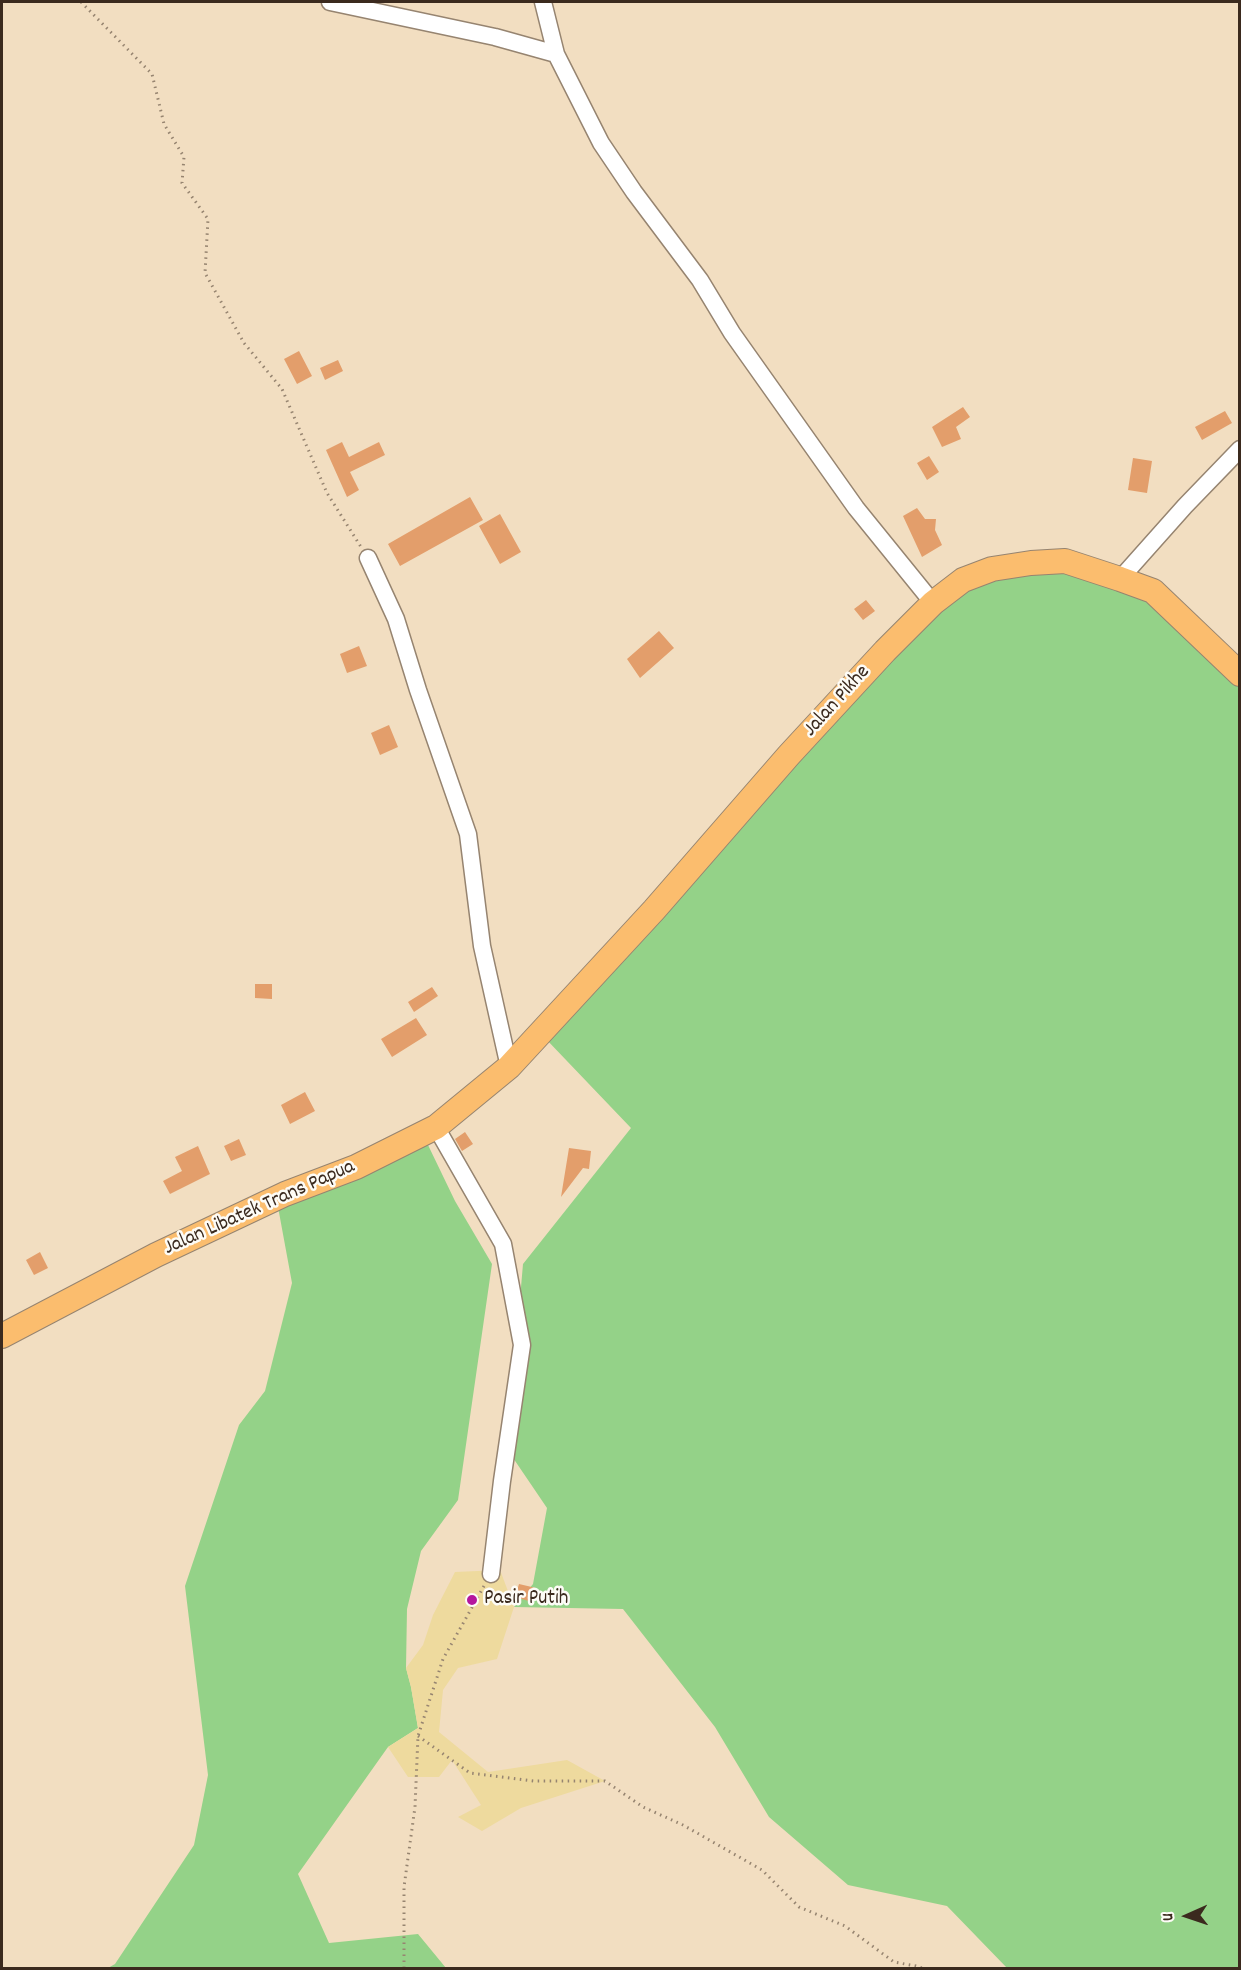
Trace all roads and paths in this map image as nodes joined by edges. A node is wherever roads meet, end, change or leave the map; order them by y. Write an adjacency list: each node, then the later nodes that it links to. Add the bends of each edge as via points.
1 (81, 2): 5 (path)
2 (89, 2): 5 (path)
3 (330, 2): 6 (street)
4 (543, 2): 6 (street)
5 (85, 5): 8 (path, via 152,74 164,124 184,157 182,183 208,219 205,273 244,343 282,389 327,493)
6 (556, 54): 10 (street, via 610,157 700,280 732,333 856,508)
7 (1239, 448): 9 (street)
8 (368, 558): 12 (street, via 396,618 468,834 482,946)
9 (1120, 579): 10 (highway, Jalan Pikhe, via 1065,561 1031,563 992,569 963,580); 11 (highway, Jalan Pikhe, via 1153,591)
10 (933, 603): 12 (highway, Jalan Pikhe)
11 (1239, 674)
12 (508, 1066): 13 (highway, Jalan Libatek Trans Papua)
13 (436, 1127): 14 (highway, Jalan Libatek Trans Papua, via 356,1167 285,1194 165,1250); 15 (street, via 503,1244 522,1345)
14 (2, 1336)
15 (491, 1574): 16 (path, via 442,1659)
16 (418, 1736): 17 (path, via 415,1807 404,1887); 18 (path, via 470,1773 534,1781 605,1780 643,1807 762,1870 799,1908 845,1926 894,1962)
17 (405, 1968)
18 (922, 1968)

